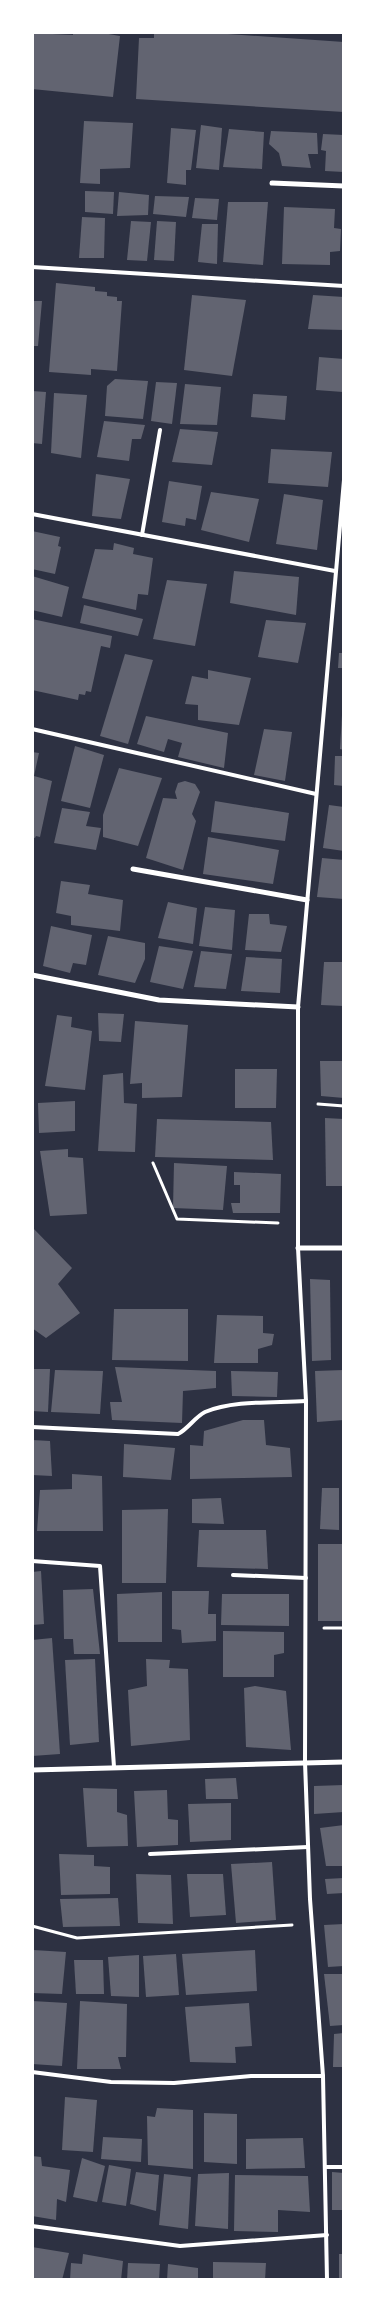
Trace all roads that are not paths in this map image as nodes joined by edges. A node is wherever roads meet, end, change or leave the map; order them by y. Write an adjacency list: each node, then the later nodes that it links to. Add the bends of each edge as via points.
1 (272, 183): 2 (street)
2 (344, 186)
3 (32, 267): 4 (lane)
4 (344, 286)
5 (160, 430): 9 (lane)
6 (344, 480): 7 (lane)
7 (343, 490): 10 (lane)
8 (32, 514): 9 (lane)
9 (142, 535): 10 (lane)
10 (335, 571): 12 (lane)
11 (32, 730): 12 (lane)
12 (316, 794): 14 (lane)
13 (133, 869): 14 (street)
14 (307, 900): 16 (lane)
15 (32, 975): 16 (street, via 159,1000)
16 (298, 1007): 17 (lane)
17 (298, 1248): 18 (street); 19 (lane)
18 (344, 1248)
19 (306, 1401): 20 (lane, via 220,1406 202,1414 178,1434); 23 (lane)
20 (32, 1427)
21 (32, 1561): 26 (lane, via 100,1566)
22 (233, 1575): 23 (lane)
23 (306, 1578): 24 (lane)
24 (305, 1762): 25 (street); 26 (street); 28 (lane)
25 (344, 1762)
26 (114, 1767): 27 (street)
27 (32, 1770)
28 (308, 1847): 29 (lane); 31 (lane)
29 (150, 1854)
30 (32, 2072): 31 (lane, via 110,2082 174,2083 251,2076)
31 (324, 2076): 32 (lane)
32 (326, 2167): 33 (lane); 35 (lane)
33 (344, 2167)
34 (32, 2226): 35 (lane, via 180,2246)
35 (327, 2235): 36 (lane)
36 (327, 2280)

